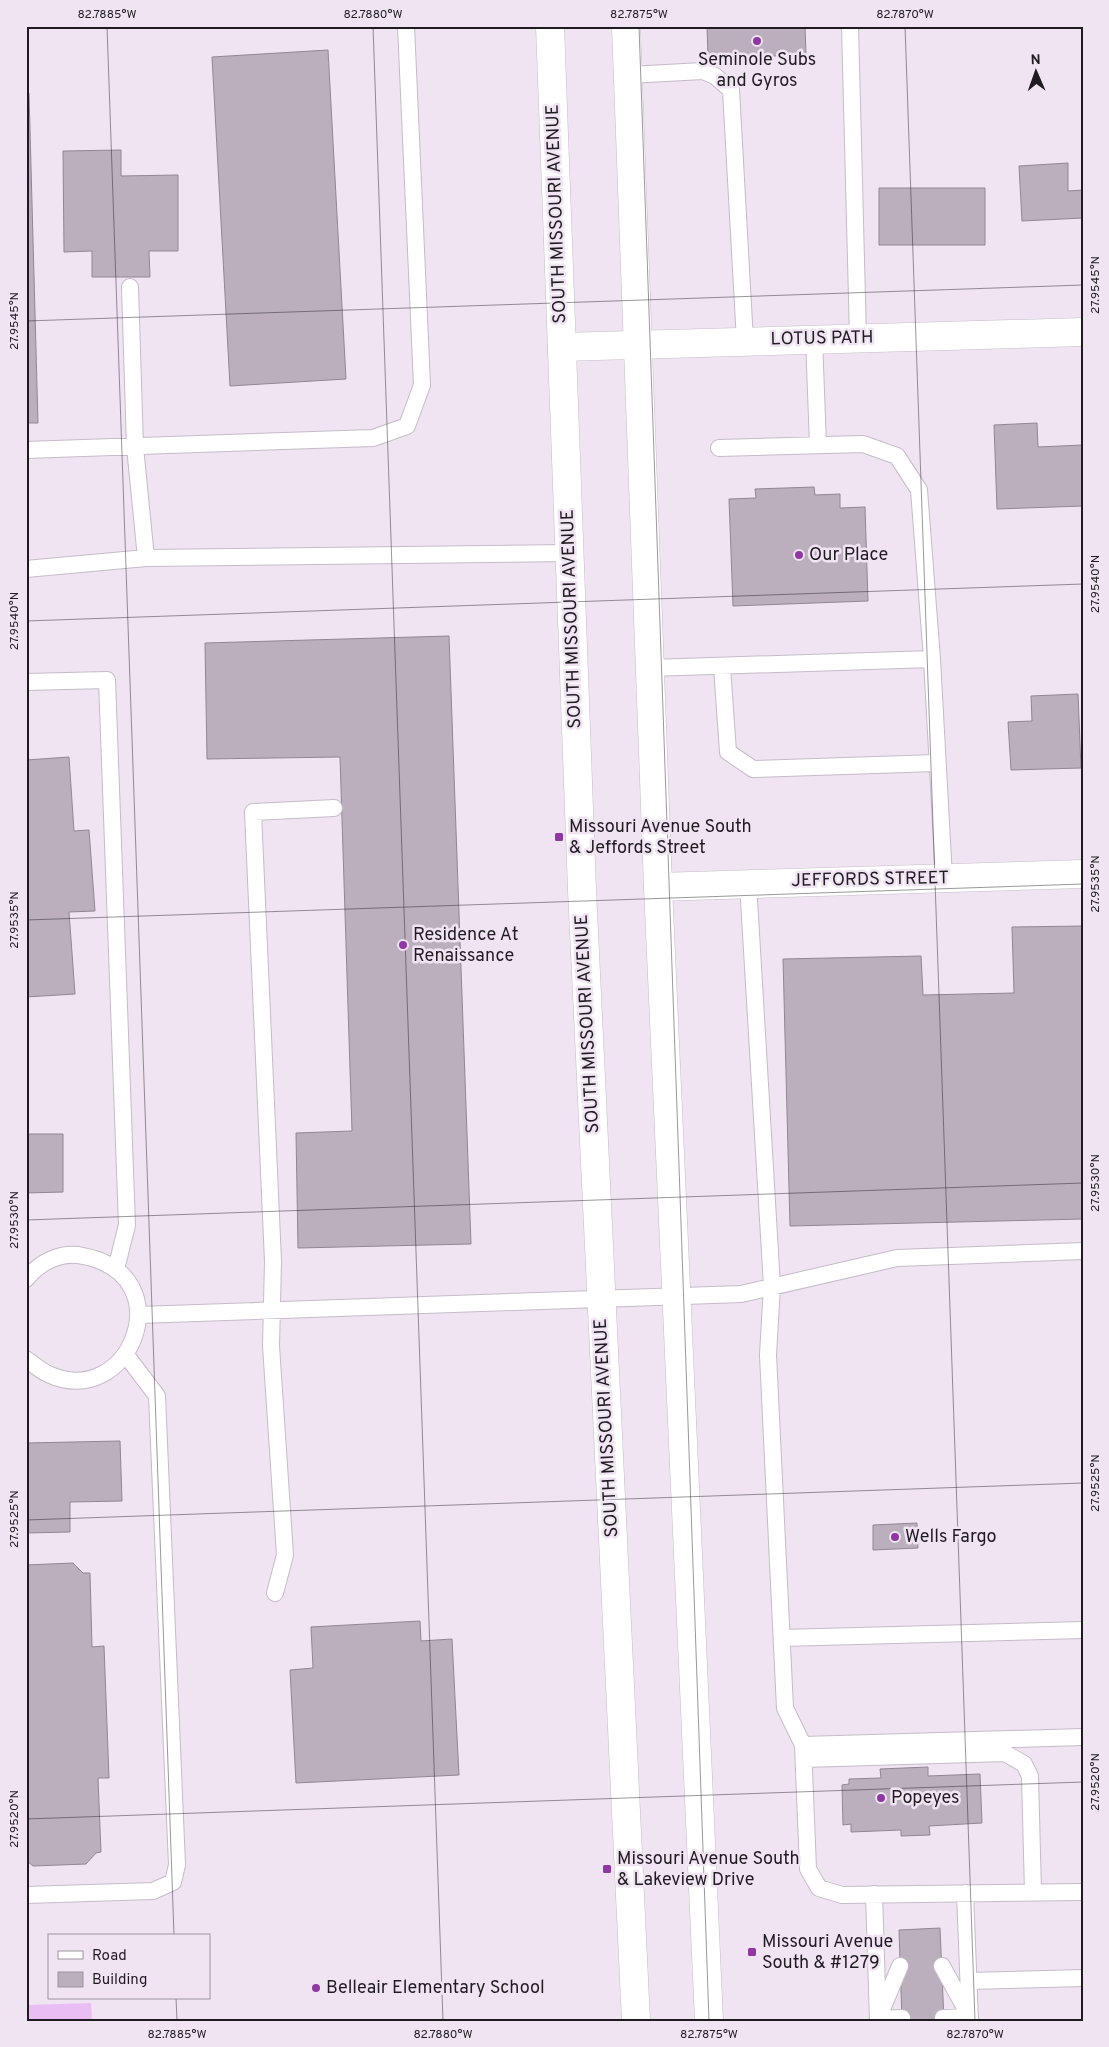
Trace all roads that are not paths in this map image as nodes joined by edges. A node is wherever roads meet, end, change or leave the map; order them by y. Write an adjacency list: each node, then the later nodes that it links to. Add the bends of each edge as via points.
1 (406, 26): 14 (lane, via 422,386 408,426 373,438)
2 (550, 26): 12 (main road, SOUTH MISSOURI AVENUE)
3 (626, 26): 5 (main road)
4 (850, 26): 8 (lane)
5 (628, 75): 10 (lane, via 703,71 715,76 731,90); 11 (main road)
6 (130, 287): 14 (lane)
7 (1083, 332): 8 (main road, LOTUS PATH)
8 (858, 338): 9 (main road, LOTUS PATH)
9 (814, 340): 10 (main road, LOTUS PATH); 13 (lane)
10 (745, 341): 11 (main road, LOTUS PATH)
11 (638, 344): 12 (main road, LOTUS PATH); 22 (main road)
12 (562, 347): 17 (main road, SOUTH MISSOURI AVENUE)
13 (818, 445): 15 (lane); 20 (lane, via 863,444 897,456 919,490)
14 (135, 447): 16 (lane); 18 (lane)
15 (720, 448)
16 (26, 450)
17 (569, 553): 18 (lane); 35 (main road, SOUTH MISSOURI AVENUE)
18 (146, 558): 19 (lane)
19 (26, 569)
20 (932, 659): 21 (lane); 24 (lane)
21 (722, 667): 22 (lane); 24 (lane, via 728,752 753,769)
22 (650, 668): 29 (main road)
23 (26, 682): 31 (lane, via 107,680 127,1225)
24 (936, 764): 27 (lane)
25 (334, 808): 36 (lane, via 254,812 273,1261)
26 (1083, 874): 27 (main road, JEFFORDS STREET)
27 (944, 878): 28 (main road, JEFFORDS STREET)
28 (748, 883): 29 (main road, JEFFORDS STREET); 33 (lane)
29 (658, 887): 34 (main road)
30 (1083, 1252): 33 (lane, via 897,1258)
31 (116, 1269): 32 (lane, via 97,1258 76,1254 55,1257 36,1268); 37 (lane, via 128,1282)
32 (26, 1279)
33 (772, 1286): 34 (lane, via 740,1294); 42 (lane, via 768,1355)
34 (677, 1297): 35 (lane); 59 (main road)
35 (601, 1299): 36 (lane); 58 (main road, SOUTH MISSOURI AVENUE)
36 (272, 1310): 37 (lane); 40 (lane, via 271,1346 285,1555)
37 (138, 1315): 38 (lane, via 136,1336)
38 (126, 1355): 39 (lane, via 110,1370 91,1378 70,1380 49,1374); 49 (lane, via 157,1396 177,1865 173,1882 153,1891)
39 (26, 1359)
40 (275, 1594)
41 (1083, 1630): 42 (lane)
42 (782, 1638): 44 (lane, via 785,1708)
43 (1083, 1737): 44 (lane)
44 (803, 1752): 45 (lane, via 1005,1753 1024,1764 1030,1776); 48 (lane, via 808,1869 819,1888 842,1895)
45 (1033, 1892): 46 (lane); 47 (lane)
46 (1083, 1892)
47 (965, 1893): 48 (lane); 53 (lane)
48 (874, 1894): 57 (lane)
49 (26, 1895)
50 (900, 1966): 57 (lane)
51 (942, 1966): 56 (lane)
52 (1083, 1978): 53 (lane)
53 (969, 1981): 56 (lane)
54 (902, 2018): 57 (lane)
55 (944, 2018): 56 (lane)
56 (969, 2019)
57 (878, 2020)
58 (636, 2021)
59 (709, 2021)

